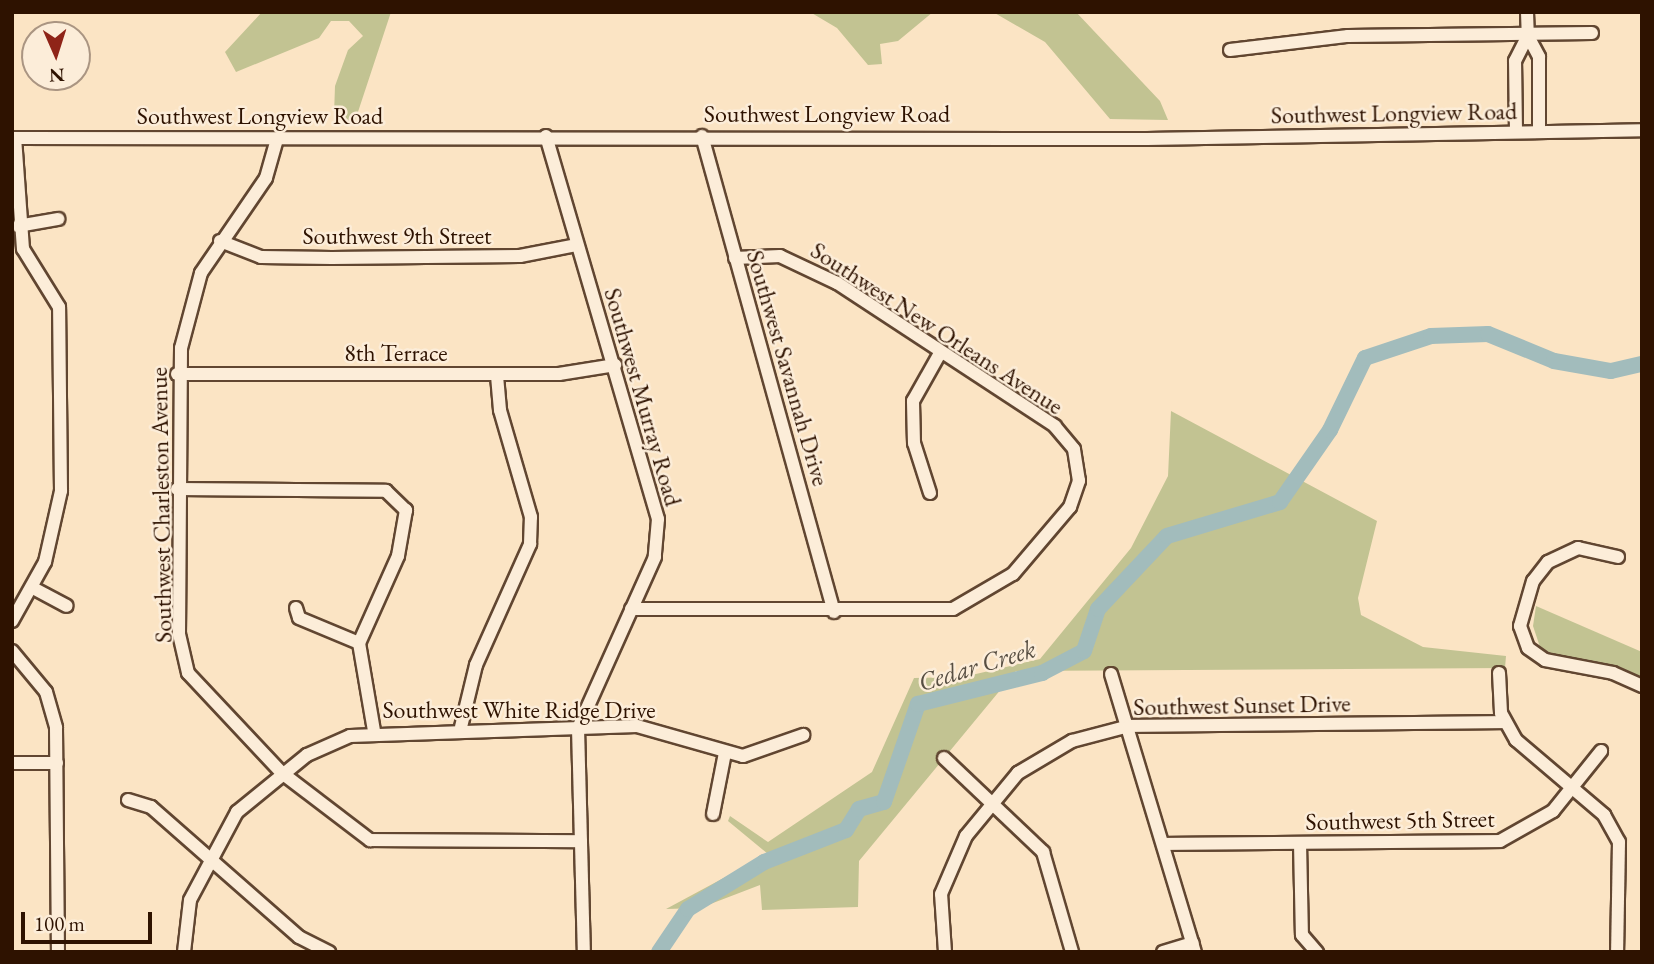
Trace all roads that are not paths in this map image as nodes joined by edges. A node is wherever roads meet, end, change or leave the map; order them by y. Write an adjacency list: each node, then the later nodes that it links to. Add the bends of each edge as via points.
1 (1527, 12): 3 (street)
2 (1592, 33): 3 (street)
3 (1528, 36): 4 (street, via 1348,36); 6 (street, via 1515,61); 7 (street, via 1539,57)
4 (1230, 50)
5 (1642, 130): 7 (street, Southwest Longview Road)
6 (1516, 131): 7 (street, Southwest Longview Road); 9 (street, Southwest Longview Road, via 1147,139)
7 (1539, 131)
8 (546, 136): 9 (street, Southwest Longview Road); 11 (street, Southwest Longview Road); 15 (street, Southwest Murray Road)
9 (702, 136): 16 (street, Southwest Savannah Drive)
10 (13, 138): 11 (street, Southwest Longview Road); 13 (street)
11 (277, 139): 14 (street, Southwest Charleston Avenue, via 266,178)
12 (58, 219): 13 (street)
13 (18, 226): 24 (street, via 23,249 54,293 62,328 60,509)
14 (220, 241): 15 (street, Southwest 9th Street, via 261,257 332,258 520,256); 20 (street, Southwest Charleston Avenue, via 188,310)
15 (576, 245): 18 (street, Southwest Murray Road)
16 (734, 258): 17 (street, Southwest New Orleans Avenue, via 780,256 805,265); 28 (street, Southwest Savannah Drive)
17 (940, 353): 22 (street, via 913,401 914,443); 28 (street, Southwest New Orleans Avenue, via 1055,426 1068,441 1080,481 1070,507 1013,574 982,597 920,614)
18 (615, 365): 19 (street, 8th Terrace, via 559,374); 27 (street, Southwest Murray Road, via 658,519 655,557)
19 (497, 373): 20 (street, 8th Terrace); 37 (street, via 500,410 531,517 530,544 476,665)
20 (177, 374): 21 (street, Southwest Charleston Avenue)
21 (177, 489): 30 (street, via 386,491 406,510 408,528); 46 (street, Southwest Charleston Avenue, via 179,634 188,673)
22 (930, 493)
23 (1618, 557): 34 (street, via 1578,548 1548,562 1532,581 1520,626 1528,648 1545,660)
24 (33, 588): 25 (street); 29 (street)
25 (67, 606)
26 (296, 608): 30 (street, via 299,618)
27 (631, 609): 28 (street, Southwest New Orleans Avenue); 38 (street, Southwest Murray Road)
28 (834, 612)
29 (12, 621)
30 (359, 643): 39 (street)
31 (12, 651): 45 (street, via 46,692)
32 (1499, 673): 35 (street)
33 (1111, 674): 36 (street)
34 (1642, 686)
35 (1505, 722): 36 (street, Southwest Sunset Drive); 47 (street, via 1521,746)
36 (1129, 726): 49 (street, Southwest Sunset Drive, via 1041,757); 53 (street)
37 (461, 727): 38 (street, Southwest White Ridge Drive); 39 (street, Southwest White Ridge Drive)
38 (578, 728): 42 (street, Southwest White Ridge Drive, via 667,730); 51 (street, Southwest Murray Road)
39 (374, 731): 46 (street, Southwest White Ridge Drive, via 331,743)
40 (803, 735): 42 (street, Southwest White Ridge Drive, via 757,755)
41 (1601, 751): 47 (street, Southwest 5th Street)
42 (725, 753): 50 (street)
43 (944, 758): 49 (street)
44 (12, 762): 45 (street)
45 (57, 763): 56 (street)
46 (282, 773): 51 (street, Southwest Charleston Avenue, via 347,825 390,845); 54 (street, Southwest White Ridge Drive, via 245,803)
47 (1573, 786): 52 (street, Southwest 5th Street, via 1527,831 1500,841); 64 (street, via 1604,815 1619,842)
48 (128, 800): 54 (street, via 151,807)
49 (993, 802): 60 (street, Southwest Sunset Drive, via 946,877 940,931); 61 (street, via 1031,835 1052,868)
50 (713, 814)
51 (581, 841): 59 (street, Southwest Murray Road)
52 (1300, 843): 53 (street, Southwest 5th Street); 63 (street, via 1302,935)
53 (1164, 844): 55 (street)
54 (208, 856): 57 (street, Southwest White Ridge Drive, via 190,900); 58 (street, via 299,937)
55 (1194, 948): 62 (street)
56 (58, 952)
57 (184, 952)
58 (330, 952)
59 (584, 952)
60 (945, 952)
61 (1072, 952)
62 (1163, 952)
63 (1317, 952)
64 (1617, 952)

